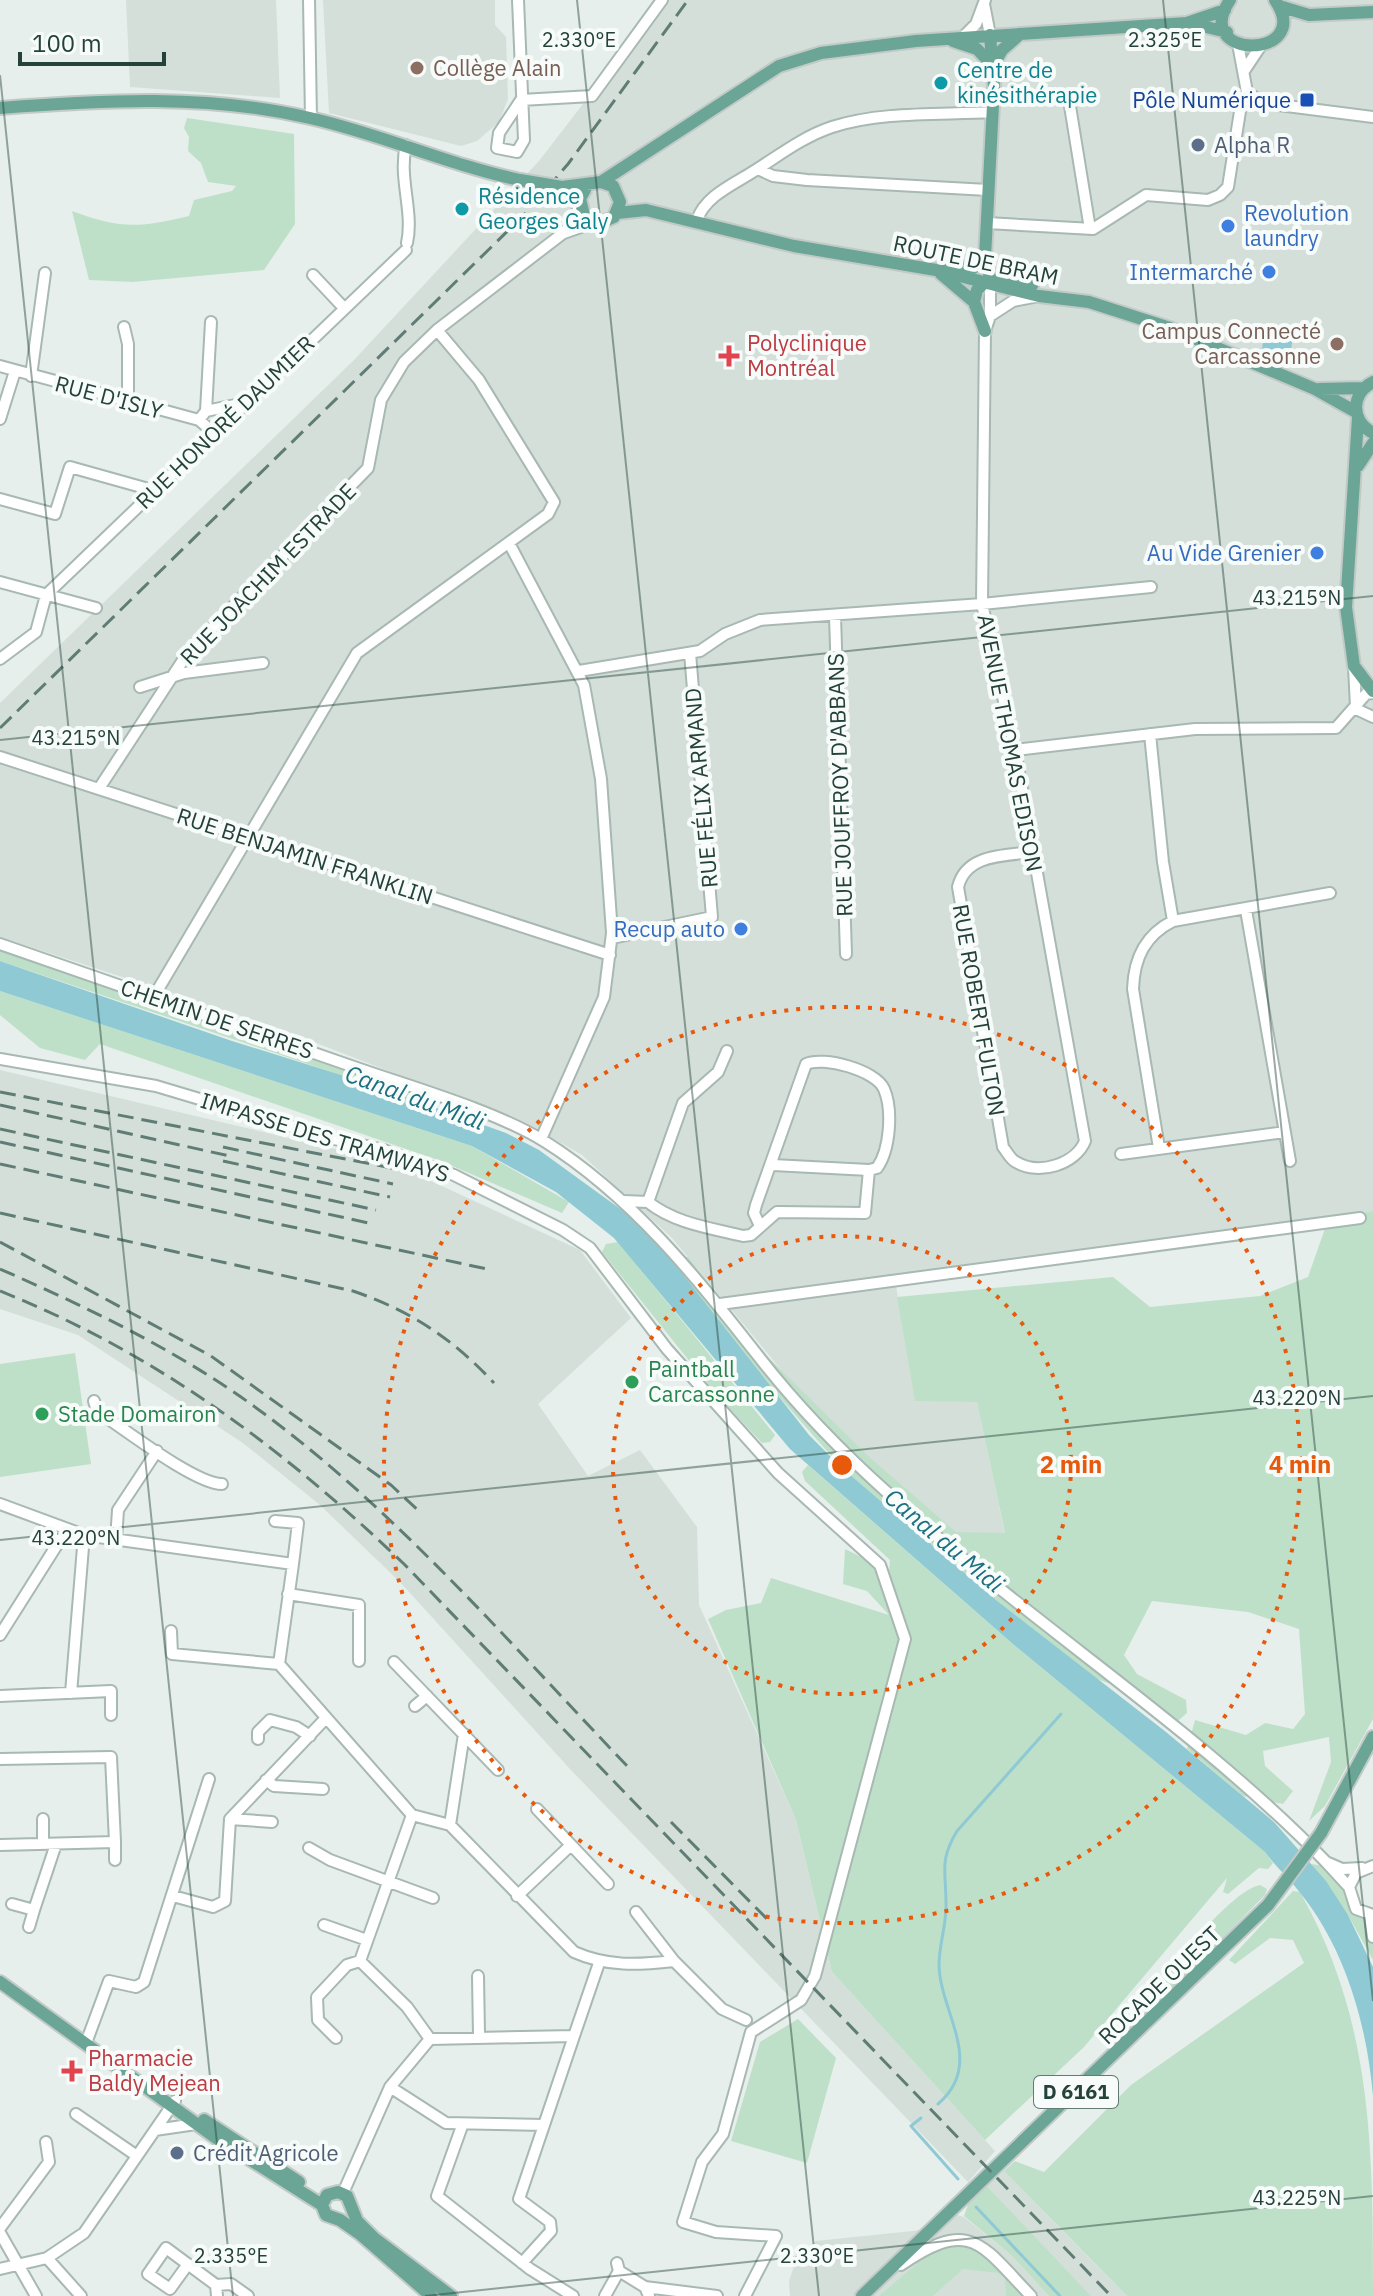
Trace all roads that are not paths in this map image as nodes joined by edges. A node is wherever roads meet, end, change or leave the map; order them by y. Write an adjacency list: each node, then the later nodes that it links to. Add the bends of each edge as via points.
1 (309, 0): 27 (street)
2 (518, 0): 22 (street)
3 (662, 0): 22 (street, via 592,96)
4 (984, 2): 8 (street); 15 (street, via 973,28)
5 (1277, 3): 9 (main road); 11 (main road)
6 (1228, 5): 10 (main road); 12 (main road)
7 (1373, 12): 9 (main road)
8 (989, 15): 13 (street); 14 (street)
9 (1309, 15): 11 (main road)
10 (1187, 23): 12 (main road); 13 (main road)
11 (1279, 30): 18 (main road)
12 (1227, 32): 17 (main road)
13 (1015, 34): 14 (main road); 19 (main road)
14 (990, 35): 15 (main road); 19 (main road)
15 (962, 38): 16 (main road)
16 (947, 39): 19 (main road, via 977,49); 30 (main road, via 861,46 779,66)
17 (1238, 44): 18 (main road); 20 (street)
18 (1260, 47): 20 (street)
19 (993, 66): 25 (main road)
20 (1244, 71): 21 (street)
21 (1247, 92): 26 (street, via 1263,103); 39 (street, via 1224,192 1208,200 1146,195)
22 (521, 100): 22 (street, via 496,140 497,148 507,153 522,148)
23 (1070, 106): 39 (street)
24 (0, 108): 27 (main road, via 144,99)
25 (992, 112): 29 (street, via 832,127); 33 (main road)
26 (1373, 117)
27 (311, 118): 28 (main road)
28 (406, 145): 32 (main road, bridge, via 520,180); 49 (street, RUE HONORÉ DAUMIER, via 406,247)
29 (758, 169): 33 (street, via 807,180); 36 (street, via 702,206)
30 (601, 182): 31 (main road); 35 (main road, via 620,196)
31 (587, 186): 32 (main road); 34 (main road)
32 (562, 187): 34 (main road)
33 (988, 190): 38 (main road)
34 (580, 201): 37 (main road, via 584,215); 40 (street, RUE JOACHIM ESTRADE)
35 (617, 213): 36 (main road, ROUTE DE BRAM, via 646,210); 37 (main road)
36 (697, 220): 42 (main road, ROUTE DE BRAM, via 794,246)
37 (595, 222): 40 (street, RUE JOACHIM ESTRADE)
38 (987, 223): 39 (street); 41 (main road)
39 (1090, 229)
40 (562, 234): 53 (street, RUE JOACHIM ESTRADE)
41 (985, 257): 42 (main road, via 973,268); 45 (main road)
42 (936, 270): 45 (main road, ROUTE DE BRAM); 47 (main road)
43 (45, 273): 57 (street)
44 (313, 275): 49 (street)
45 (987, 282): 46 (main road, ROUTE DE BRAM); 47 (main road); 48 (main road); 50 (street, AVENUE THOMAS EDISON)
46 (1039, 296): 48 (main road, ROUTE DE BRAM); 50 (street, via 1013,301)
47 (974, 302): 54 (main road)
48 (1089, 302): 59 (main road, ROUTE DE BRAM, via 1170,328)
49 (344, 308): 61 (street, RUE HONORÉ DAUMIER)
50 (990, 316): 54 (street, AVENUE THOMAS EDISON)
51 (211, 322): 62 (street)
52 (124, 327): 60 (street)
53 (437, 330): 71 (street, via 479,380 554,502 548,514); 84 (street, RUE JOACHIM ESTRADE, via 404,362 381,400 372,457 358,481)
54 (985, 331): 75 (street, AVENUE THOMAS EDISON)
55 (0, 366): 56 (street, RUE D'ISLY)
56 (15, 371): 57 (street, RUE D'ISLY); 64 (street)
57 (31, 376): 60 (street, RUE D'ISLY)
58 (1370, 383): 59 (main road, ROUTE DE BRAM); 63 (main road, ROUTE DE BRAM)
59 (1315, 389): 63 (main road, ROUTE DE BRAM)
60 (128, 403): 62 (street, RUE D'ISLY)
61 (245, 403): 62 (street); 65 (street, RUE HONORÉ DAUMIER)
62 (203, 415): 65 (street, RUE D'ISLY)
63 (1357, 415): 66 (main road, ROUTE DE BRAM); 68 (main road)
64 (0, 419)
65 (214, 433): 69 (street, RUE HONORÉ DAUMIER)
66 (1373, 433)
67 (1373, 443): 68 (main road)
68 (1356, 469): 78 (main road, via 1346,607)
69 (151, 493): 70 (street, via 70,467 55,514); 74 (street, RUE HONORÉ DAUMIER)
70 (0, 499)
71 (509, 543): 83 (street); 94 (street, via 357,653)
72 (0, 582): 74 (street)
73 (1151, 587): 75 (street)
74 (46, 595): 76 (street); 80 (street, via 36,632)
75 (982, 604): 77 (street); 91 (street, AVENUE THOMAS EDISON)
76 (96, 608)
77 (835, 616): 79 (street, via 760,620); 101 (street, RUE JOUFFROY D'ABBANS)
78 (1350, 647): 82 (main road); 85 (main road)
79 (690, 653): 83 (street); 99 (street, RUE FÉLIX ARMAND, via 712,917)
80 (0, 659)
81 (263, 663): 84 (street)
82 (1354, 666): 87 (main road); 88 (street)
83 (579, 671): 99 (street, via 601,779)
84 (170, 676): 86 (street); 93 (street, RUE JOACHIM ESTRADE)
85 (1373, 679)
86 (140, 687)
87 (1373, 692): 88 (street)
88 (1356, 709): 89 (street); 90 (street, via 1336,728)
89 (1373, 717)
90 (1150, 734): 91 (street); 98 (street)
91 (1015, 750): 95 (street, AVENUE THOMAS EDISON)
92 (0, 757): 93 (street, RUE BENJAMIN FRANKLIN)
93 (100, 787): 94 (street, RUE BENJAMIN FRANKLIN)
94 (246, 838): 102 (street, RUE BENJAMIN FRANKLIN); 103 (street)
95 (1032, 852): 110 (street, AVENUE THOMAS EDISON, via 1083,1121 1085,1141); 110 (street, RUE ROBERT FULTON, via 974,863 962,872 958,887 1003,1147 1015,1162 1035,1167)
96 (1330, 893): 97 (street)
97 (1246, 910): 98 (street); 106 (street)
98 (1173, 921): 108 (street, via 1143,944 1133,969)
99 (612, 938): 102 (street)
100 (0, 944): 103 (street, CHEMIN DE SERRES)
101 (846, 954)
102 (610, 955): 107 (street, via 604,997)
103 (153, 998): 107 (street, CHEMIN DE SERRES, via 449,1100)
104 (727, 1051): 115 (street, via 718,1072 683,1103)
105 (0, 1059): 219 (street, IMPASSE DES TRAMWAYS, via 156,1086 384,1150 454,1175 563,1230 590,1248 667,1349 778,1473 880,1565 905,1639 815,1976 801,2000 751,2032 723,2134 702,2162 683,2222 716,2232 776,2236)
106 (1285, 1132): 108 (street); 111 (street)
107 (541, 1139): 114 (street, CHEMIN DE SERRES)
108 (1159, 1148): 109 (street)
109 (1121, 1154)
110 (1071, 1161)
111 (1290, 1161)
112 (773, 1165): 113 (street); 113 (street, via 801,1072 816,1059 848,1066 884,1088 888,1129 882,1161); 117 (street, via 754,1213)
113 (869, 1170): 117 (street, via 865,1213 777,1212)
114 (624, 1201): 115 (street); 118 (street, CHEMIN DE SERRES)
115 (648, 1202): 117 (street, via 695,1225 743,1236)
116 (1360, 1218): 118 (street)
117 (760, 1226)
118 (720, 1304): 162 (street, CHEMIN DE SERRES, via 830,1439 892,1498 1267,1801)
119 (94, 1401): 120 (street, via 97,1411)
120 (157, 1451): 121 (street, via 210,1484); 126 (street, via 118,1510)
121 (222, 1484)
122 (0, 1504): 124 (street)
123 (275, 1521): 127 (street, via 298,1523)
124 (67, 1529): 125 (street); 130 (street)
125 (84, 1535): 126 (street); 134 (street)
126 (120, 1541): 127 (street)
127 (293, 1564): 128 (street)
128 (288, 1594): 131 (street, via 359,1605); 133 (street)
129 (171, 1631): 133 (street, via 172,1654)
130 (0, 1635)
131 (359, 1661)
132 (394, 1662): 136 (street)
133 (279, 1664): 139 (street)
134 (71, 1693): 135 (street); 138 (street, via 111,1691)
135 (0, 1696)
136 (427, 1696): 137 (street); 140 (street)
137 (415, 1706)
138 (111, 1715)
139 (326, 1718): 141 (street); 150 (street)
140 (464, 1734): 145 (street); 154 (street)
141 (310, 1736): 143 (street, via 270,1720); 147 (street)
142 (1373, 1737): 207 (main road, ROCADE OUEST / D 6161, bridge, via 1321,1833 1268,1905)
143 (258, 1739)
144 (0, 1759): 155 (street, via 111,1757)
145 (498, 1770)
146 (209, 1779): 167 (street)
147 (266, 1780): 148 (street, via 274,1786); 152 (street)
148 (323, 1789)
149 (537, 1809): 159 (street)
150 (412, 1815): 154 (street); 164 (street)
151 (43, 1819): 156 (street)
152 (230, 1819): 153 (street); 167 (street, via 225,1901 213,1907)
153 (272, 1822)
154 (450, 1825): 168 (street)
155 (115, 1842): 157 (street); 161 (street)
156 (43, 1843): 157 (street); 158 (street)
157 (56, 1844): 171 (street)
158 (0, 1845)
159 (571, 1845): 165 (street); 168 (street)
160 (309, 1848): 164 (street)
161 (115, 1860)
162 (1326, 1862): 163 (street, via 1342,1869); 166 (street, CHEMIN DE SERRES)
163 (1369, 1864): 166 (street)
164 (389, 1879): 169 (street); 177 (street)
165 (608, 1884)
166 (1349, 1887): 173 (street, CHEMIN DE SERRES, via 1356,1909)
167 (173, 1896): 188 (street, via 144,1982 136,1987 109,1981)
168 (517, 1896): 180 (street, via 574,1952)
169 (433, 1898)
170 (12, 1904): 171 (street)
171 (34, 1910): 175 (street)
172 (636, 1912): 179 (street)
173 (1372, 1915): 176 (street)
174 (324, 1925): 177 (street)
175 (29, 1927)
176 (1373, 1937)
177 (367, 1940): 178 (street)
178 (360, 1961): 186 (street, via 347,1965 317,1997 318,2020); 187 (street, via 407,2007)
179 (674, 1961): 180 (street); 183 (street, via 722,2009)
180 (599, 1963): 185 (street)
181 (478, 1976): 184 (street)
182 (0, 1982): 188 (main road)
183 (746, 2020)
184 (479, 2035): 185 (street); 187 (street)
185 (574, 2036): 193 (street)
186 (336, 2038)
187 (430, 2039): 189 (street)
188 (86, 2043): 190 (main road)
189 (390, 2087): 194 (street, via 446,2123); 198 (street)
190 (174, 2104): 192 (main road); 195 (street); 199 (main road)
191 (76, 2114): 197 (street)
192 (197, 2124): 195 (street); 199 (main road)
193 (544, 2125): 194 (street); 203 (street, via 519,2199 550,2222 551,2231)
194 (462, 2126): 203 (street, via 437,2196)
195 (155, 2130): 197 (street)
196 (46, 2142): 201 (street, via 49,2162)
197 (137, 2156): 202 (street, via 84,2233)
198 (343, 2193): 199 (main road); 200 (main road, via 350,2201)
199 (325, 2200): 200 (main road, via 330,2218)
200 (345, 2215): 214 (main road); 215 (main road)
201 (0, 2230): 205 (street)
202 (47, 2258): 205 (street); 212 (street)
203 (522, 2263): 216 (street)
204 (188, 2264): 208 (street)
205 (22, 2267): 206 (street); 211 (street)
206 (0, 2269)
207 (882, 2277): 210 (street, via 925,2248 965,2239 1003,2262); 220 (main road, ROCADE OUEST / D 6161)
208 (216, 2290): 213 (street, via 231,2284)
209 (647, 2292): 217 (street, via 618,2267); 218 (street)
210 (1029, 2294)
211 (36, 2296)
212 (81, 2296)
213 (248, 2296)
214 (431, 2296)
215 (451, 2296)
216 (573, 2296)
217 (605, 2296)
218 (717, 2296)
219 (745, 2296)
220 (862, 2296)

